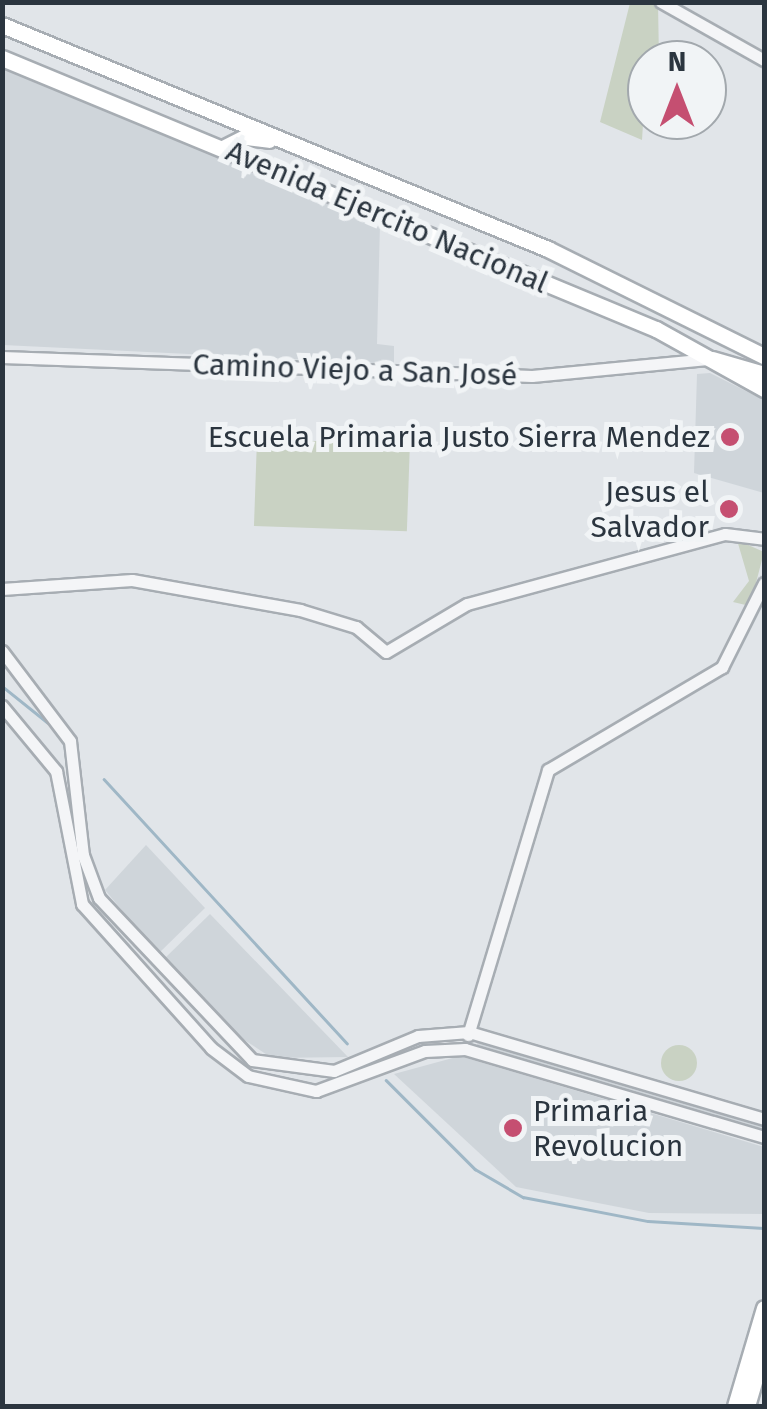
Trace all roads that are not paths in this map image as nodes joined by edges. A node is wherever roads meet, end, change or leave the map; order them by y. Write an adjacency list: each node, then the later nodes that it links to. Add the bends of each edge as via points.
1 (661, 2): 4 (street)
2 (2, 25): 5 (main road, Avenida Ejercito Nacional)
3 (2, 58): 6 (main road, Avenida Ejercito Nacional)
4 (764, 60)
5 (282, 138): 6 (main road, via 246,137); 7 (main road, Avenida Ejercito Nacional)
6 (223, 148): 8 (main road, Avenida Ejercito Nacional)
7 (691, 316): 8 (main road, via 690,333); 9 (main road, Avenida Ejercito Nacional)
8 (636, 320): 11 (main road, Avenida Ejercito Nacional)
9 (764, 356)
10 (2, 357): 11 (street, Camino Viejo a San José, via 478,376)
11 (708, 359): 12 (main road); 13 (main road, Avenida Ejercito Nacional)
12 (764, 374)
13 (764, 389)
14 (764, 538): 16 (street, via 725,534 467,604 386,652 356,627 300,610 132,580)
15 (764, 583): 24 (street, via 722,667 548,770)
16 (2, 589)
17 (2, 651): 19 (street, via 50,703)
18 (2, 706): 20 (street)
19 (74, 756): 20 (street); 21 (street); 22 (street, via 84,855)
20 (53, 762): 21 (street)
21 (63, 788): 23 (street, via 71,875)
22 (109, 914): 23 (street); 24 (street, via 208,1022 269,1066 334,1071 418,1036)
23 (96, 924): 25 (street, via 248,1076 316,1091 425,1051)
24 (469, 1032): 25 (street); 26 (street)
25 (465, 1049): 27 (street)
26 (764, 1119)
27 (764, 1137)
28 (763, 1319): 30 (main road)
29 (764, 1348): 31 (main road)
30 (735, 1406)
31 (747, 1406)

